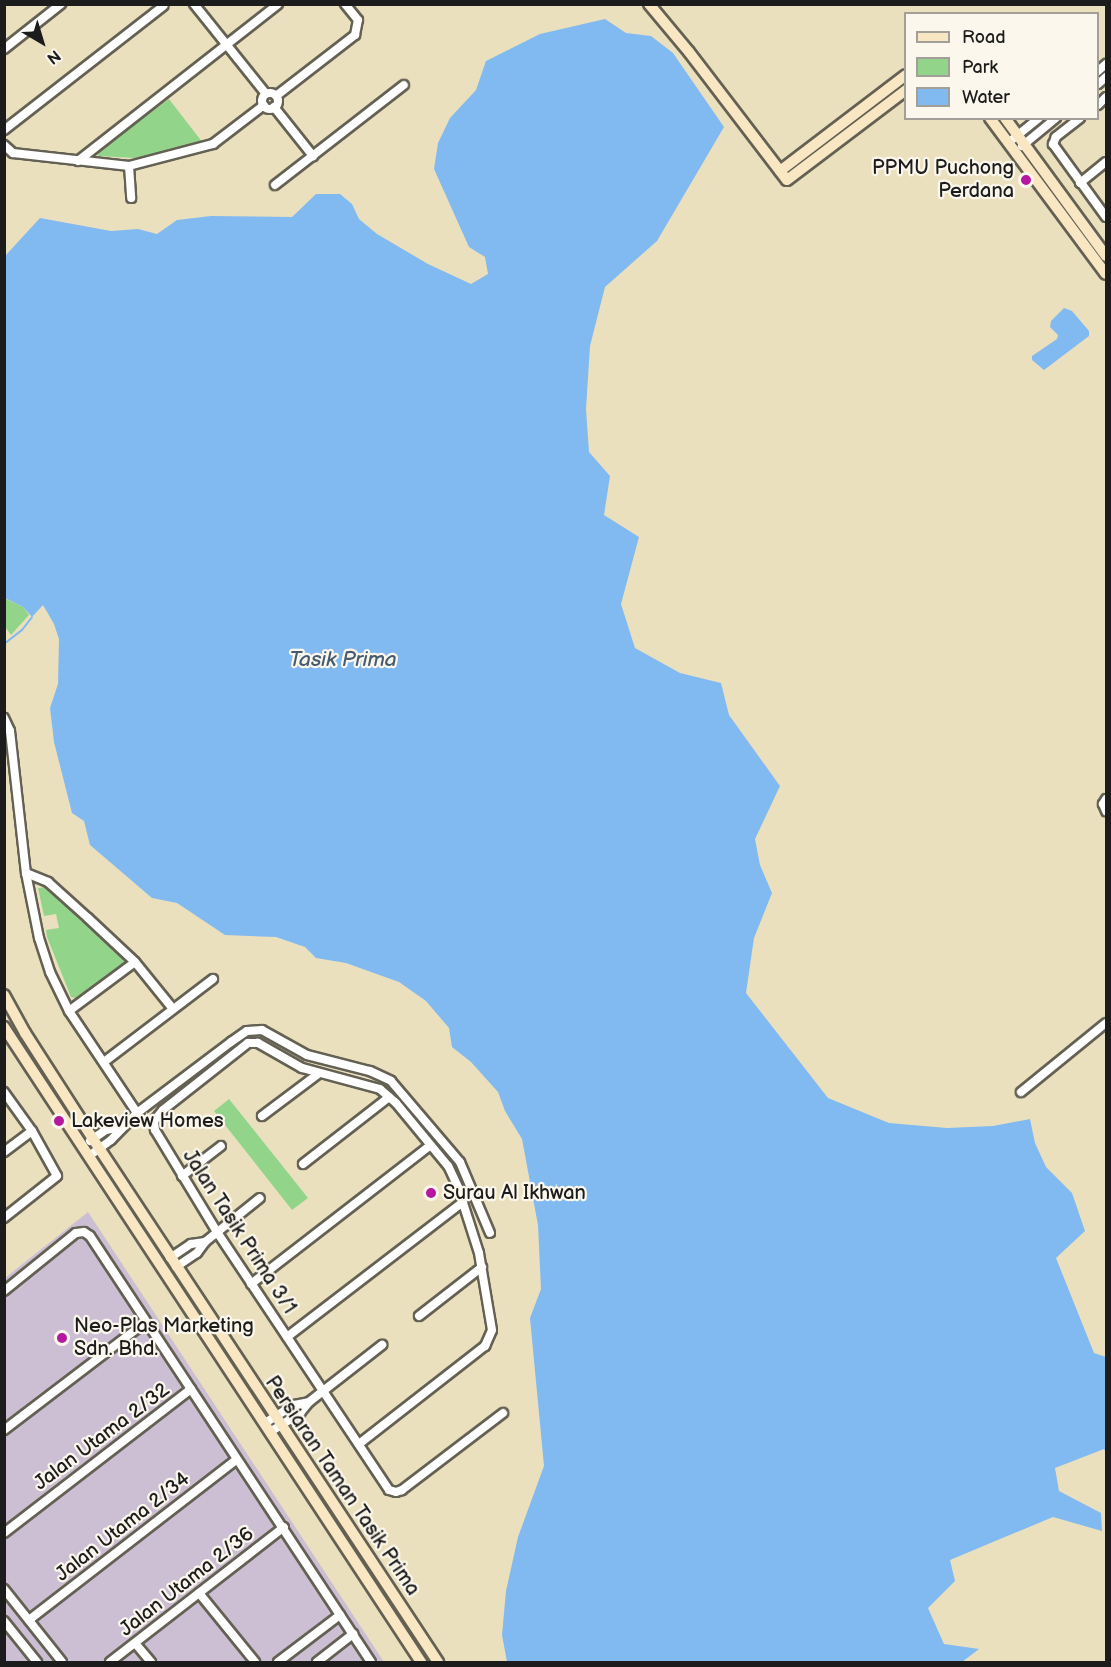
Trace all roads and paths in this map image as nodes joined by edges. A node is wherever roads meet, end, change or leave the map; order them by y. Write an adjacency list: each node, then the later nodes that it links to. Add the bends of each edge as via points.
1 (62, 4): 8 (street)
2 (194, 4): 7 (street)
3 (278, 4): 7 (street)
4 (345, 4): 12 (street, via 358,20 355,35)
5 (649, 4): 9 (main road, via 780,171)
6 (163, 6): 20 (street)
7 (226, 45): 11 (street); 24 (street)
8 (4, 49)
9 (904, 84)
10 (405, 85): 23 (street)
11 (266, 94): 12 (street); 13 (street)
12 (276, 96): 14 (street)
13 (264, 105): 14 (street); 26 (street, via 213,144)
14 (274, 107): 23 (street)
15 (992, 120): 21 (main road)
16 (1006, 120): 21 (main road)
17 (1037, 120): 21 (street)
18 (1053, 120): 21 (street)
19 (1077, 120): 27 (street, via 1053,144)
20 (4, 130)
21 (1016, 144): 31 (main road); 32 (main road)
22 (4, 145): 24 (street, via 13,153)
23 (313, 156): 28 (street)
24 (78, 161): 26 (street)
25 (1107, 162): 27 (street)
26 (129, 165): 29 (street)
27 (1080, 183): 30 (street)
28 (275, 185)
29 (131, 198)
30 (1107, 217)
31 (1107, 256)
32 (1107, 274)
33 (4, 718): 36 (street, via 10,731)
34 (1107, 800): 35 (street, via 1103,804)
35 (1107, 811)
36 (26, 873): 37 (street, via 48,882); 41 (street, via 39,938)
37 (135, 962): 40 (street); 41 (street)
38 (213, 979): 40 (street)
39 (4, 995): 52 (main road, Persiaran Taman Tasik Prima)
40 (173, 1009): 44 (street)
41 (69, 1011): 44 (street)
42 (1107, 1023): 47 (street)
43 (4, 1027): 55 (main road, Persiaran Taman Tasik Prima)
44 (104, 1062): 49 (street)
45 (318, 1074): 48 (street, Jalan Tasik Prima 3/1, via 380,1089); 50 (street); 58 (street, Jalan Tasik Prima 3/1, via 258,1043 248,1043 154,1121 158,1137)
46 (4, 1092): 51 (street)
47 (1021, 1092)
48 (389, 1097): 53 (street, Jalan Tasik Prima 3/1); 57 (street)
49 (137, 1113): 52 (street, via 121,1127 106,1130); 63 (street, via 247,1031 272,1033 307,1055 370,1071 391,1081 460,1162)
50 (262, 1116)
51 (32, 1131): 56 (street); 61 (street, via 57,1176)
52 (96, 1144): 55 (street); 64 (main road, Persiaran Taman Tasik Prima)
53 (431, 1145): 60 (street, Jalan Tasik Prima 3/1, via 448,1166); 66 (street)
54 (221, 1146): 58 (street)
55 (86, 1151): 76 (main road, Persiaran Taman Tasik Prima)
56 (4, 1152)
57 (303, 1164)
58 (182, 1176): 62 (street, Jalan Tasik Prima 3/1)
59 (260, 1198): 62 (street)
60 (463, 1202): 65 (street, Jalan Tasik Prima 3/1); 70 (street)
61 (4, 1218)
62 (217, 1232): 64 (street, via 205,1242 191,1244); 66 (street, Jalan Tasik Prima 3/1)
63 (490, 1233)
64 (173, 1263): 75 (main road, Persiaran Taman Tasik Prima)
65 (482, 1267): 68 (street); 78 (street, Jalan Tasik Prima 3/1, via 492,1330 485,1346)
66 (251, 1284): 70 (street, Jalan Tasik Prima 3/1)
67 (4, 1291): 69 (street, via 76,1233 84,1232)
68 (419, 1316)
69 (146, 1322): 72 (street); 77 (street)
70 (287, 1337): 73 (street, Jalan Tasik Prima 3/1)
71 (382, 1346): 73 (street)
72 (191, 1389): 79 (street); 81 (street, Jalan Utama 2/32)
73 (322, 1392): 75 (street, via 309,1402 294,1405); 78 (street, Jalan Tasik Prima 3/1)
74 (502, 1413): 78 (street, Jalan Tasik Prima 3/1, via 396,1492 389,1490)
75 (278, 1421): 76 (street); 98 (main road, Persiaran Taman Tasik Prima)
76 (267, 1428): 97 (main road, Persiaran Taman Tasik Prima)
77 (4, 1430)
78 (359, 1444)
79 (236, 1460): 80 (street); 85 (street, Jalan Utama 2/34)
80 (284, 1527): 83 (street, Jalan Utama 2/36); 84 (street)
81 (4, 1533)
82 (4, 1589): 85 (street)
83 (199, 1593): 88 (street, Jalan Utama 2/36); 93 (street)
84 (340, 1616): 87 (street); 94 (street)
85 (29, 1620): 90 (street)
86 (4, 1621): 89 (street)
87 (353, 1634): 95 (street); 96 (street)
88 (135, 1643): 91 (street, Jalan Utama 2/36); 92 (street)
89 (37, 1662)
90 (63, 1662)
91 (110, 1662)
92 (151, 1662)
93 (255, 1662)
94 (278, 1662)
95 (317, 1662)
96 (371, 1662)
97 (420, 1662)
98 (438, 1662)

